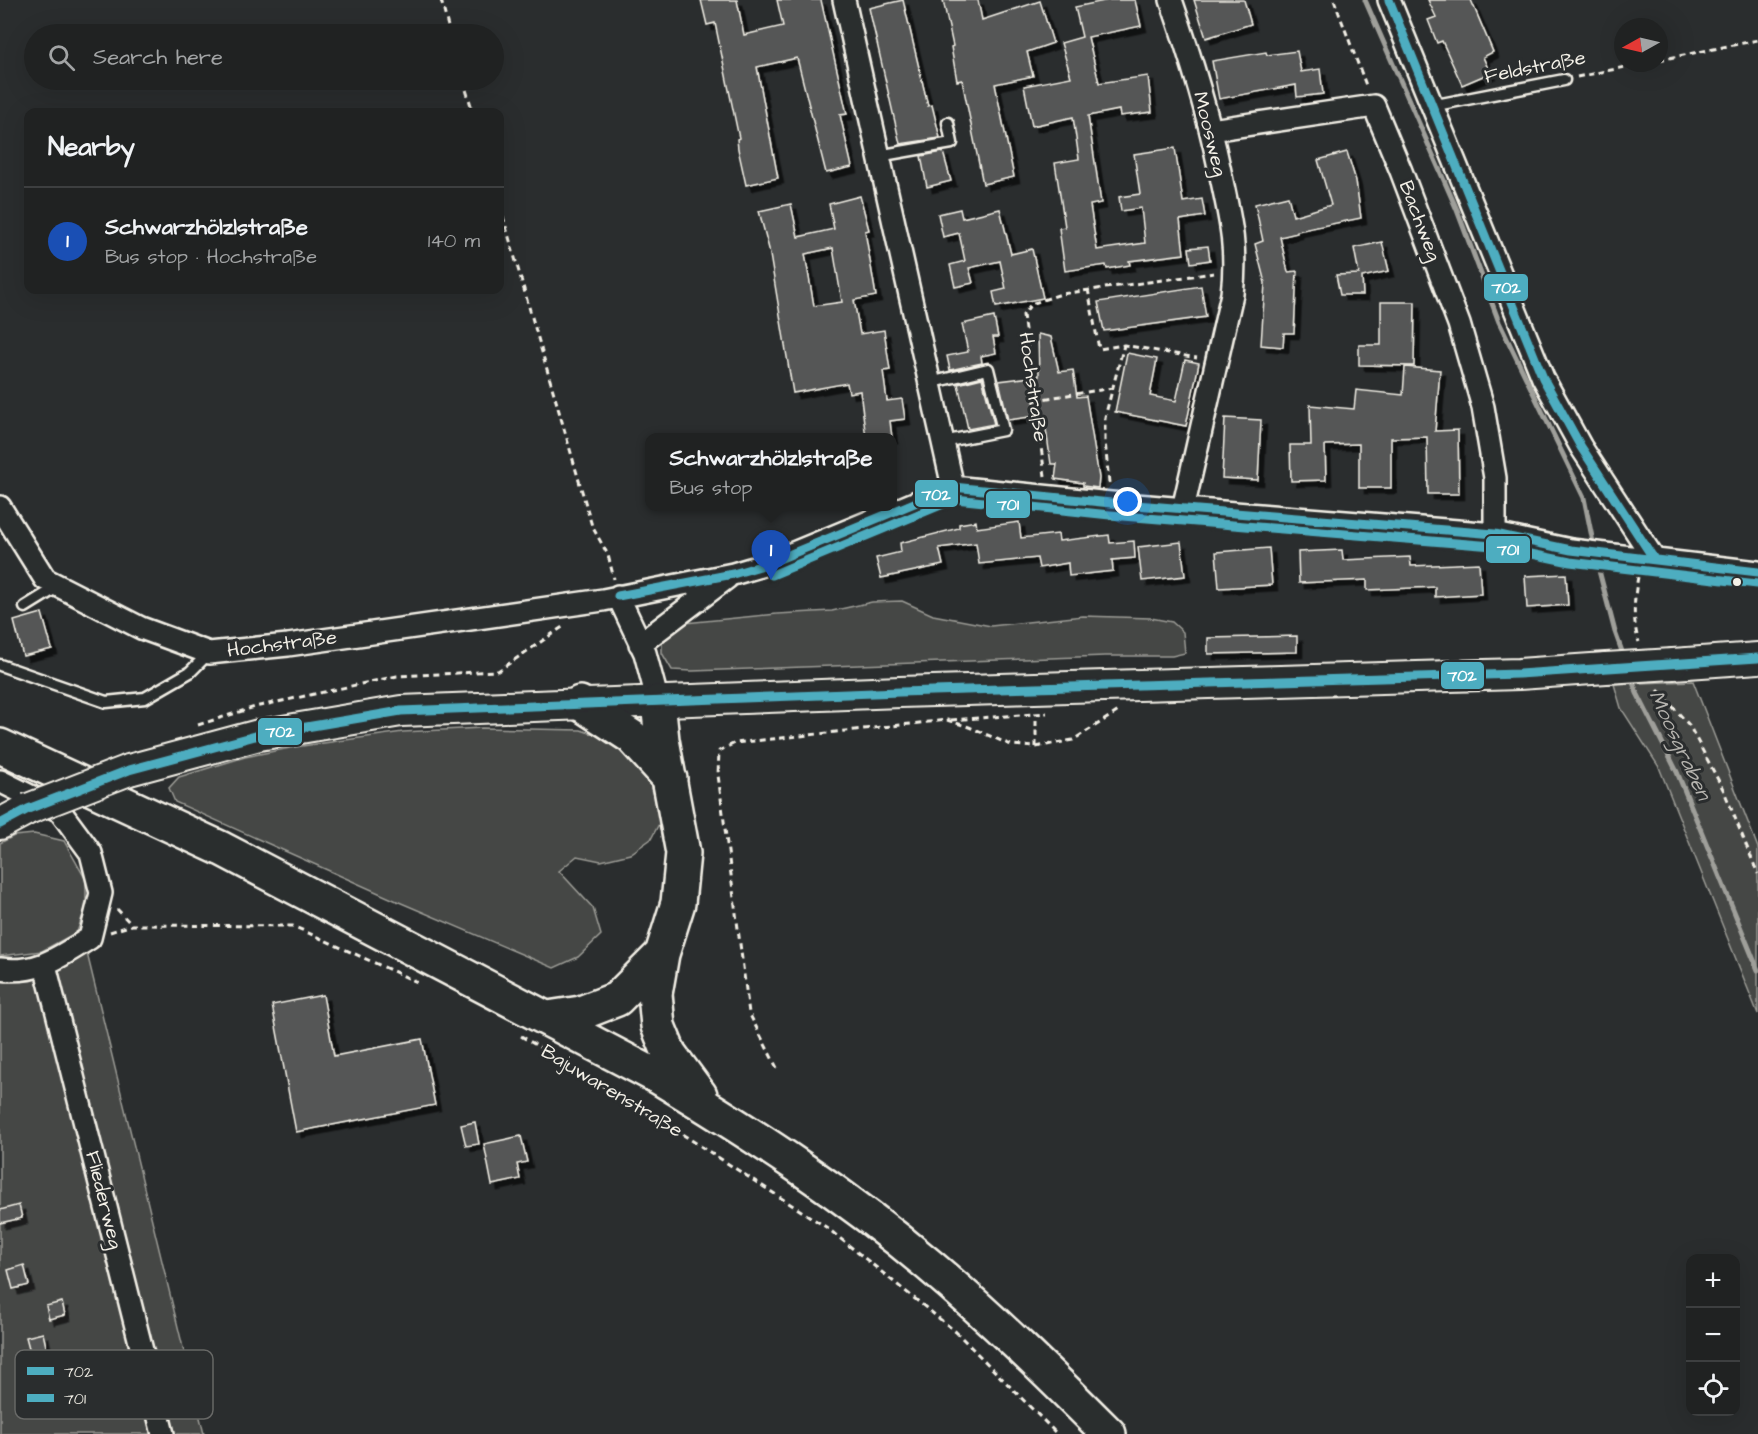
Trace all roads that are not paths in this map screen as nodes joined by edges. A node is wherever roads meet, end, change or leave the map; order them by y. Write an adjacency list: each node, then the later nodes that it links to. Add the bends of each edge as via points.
1 (844, 0): 8 (street)
2 (1171, 0): 7 (street, Moosweg)
3 (1389, 0): 5 (street)
4 (1564, 80): 5 (lane, Feldstraße)
5 (1431, 106): 17 (street, via 1543,378)
6 (948, 123): 8 (lane, via 951,143)
7 (1211, 130): 13 (street, Moosweg, via 1233,232 1235,271); 16 (street, Bachweg, via 1374,106 1459,324 1483,407 1495,478)
8 (878, 156): 9 (street)
9 (929, 383): 10 (street); 10 (lane, via 988,369 1003,430 953,440)
10 (943, 446): 11 (street)
11 (953, 487): 13 (street, Hochstraße); 14 (street, Hochstraße)
12 (0, 507): 20 (street, Hochstraße, via 45,579)
13 (1183, 509): 16 (street, Hochstraße)
14 (897, 510)
15 (895, 511): 19 (street, Hochstraße, via 767,564)
16 (1495, 534): 17 (street, Hochstraße, via 1615,555)
17 (1646, 566): 18 (street, Hochstraße)
18 (1758, 572)
19 (733, 574): 21 (street, Hochstraße); 23 (street)
20 (59, 586): 22 (lane); 24 (street, Hochstraße, via 141,628)
21 (618, 596): 23 (street); 24 (street, Hochstraße)
22 (25, 607)
23 (640, 644): 27 (street)
24 (209, 653): 26 (lane, via 190,672 145,698 106,702)
25 (1758, 658): 27 (main road, bridge, via 1663,674 1606,668 1036,701 900,692)
26 (0, 665)
27 (658, 702): 28 (main road); 30 (highway)
28 (580, 704): 30 (highway, via 632,737); 32 (main road, bridge, via 401,711 259,735 129,770 28,809)
29 (0, 746): 36 (highway, via 222,849)
30 (670, 780): 33 (highway, via 683,853 678,903)
31 (0, 781): 34 (street, via 60,811 91,853 101,893 90,939)
32 (0, 824)
33 (662, 954): 36 (highway, via 617,999 581,1013); 37 (highway, via 655,994 657,1026 669,1053)
34 (45, 965): 35 (street, via 15,971); 38 (street, Fliederweg)
35 (0, 969)
36 (548, 1018): 37 (highway)
37 (710, 1108): 41 (highway, via 816,1177 928,1264 991,1318)
38 (142, 1350)
39 (159, 1419): 40 (street, Fliederweg)
40 (163, 1434)
41 (1109, 1434)

